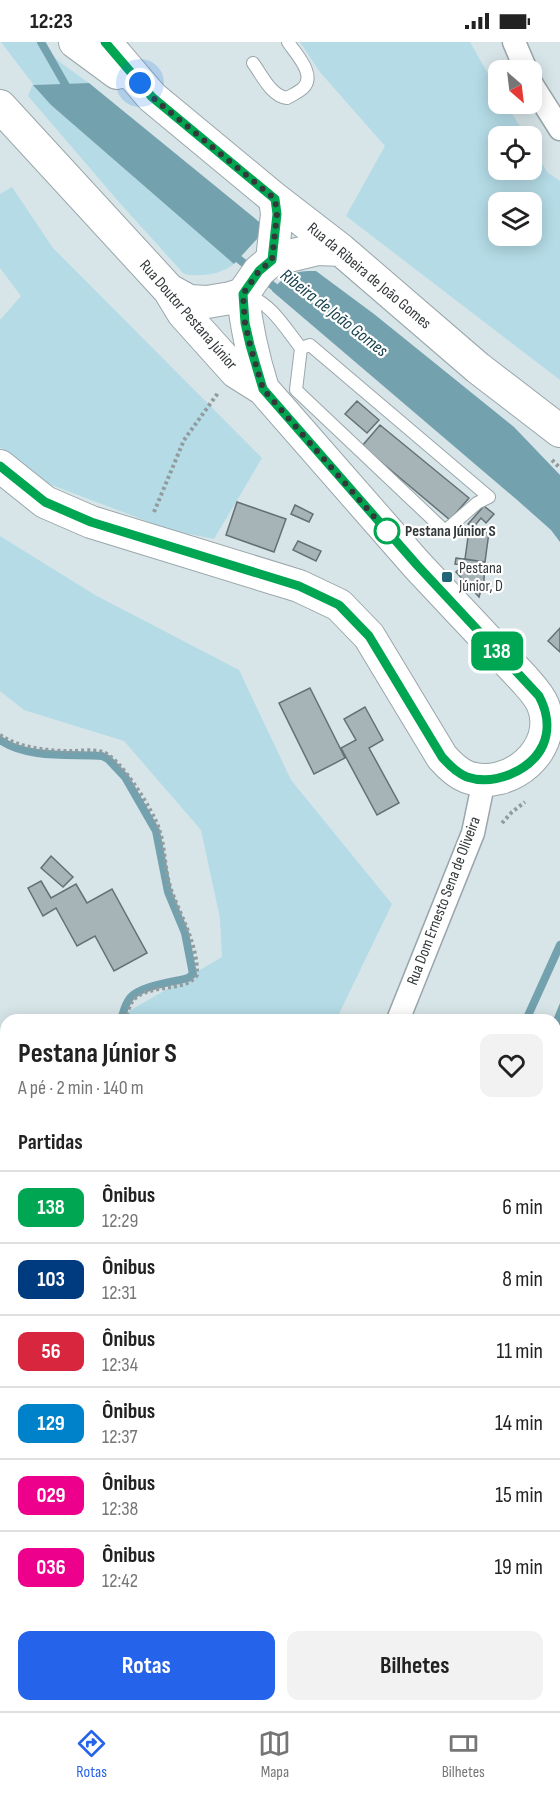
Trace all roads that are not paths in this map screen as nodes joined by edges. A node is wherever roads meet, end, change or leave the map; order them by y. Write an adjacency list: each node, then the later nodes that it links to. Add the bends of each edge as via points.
1 (75, 42): 7 (main road)
2 (105, 42): 7 (main road, Rua da Ribeira de João Gomes)
3 (288, 42): 6 (lane, via 308,73 308,80 305,87 287,98 273,92)
4 (514, 42): 5 (street)
5 (522, 60)
6 (253, 63)
7 (152, 97): 11 (main road, Rua da Ribeira de João Gomes)
8 (542, 100): 10 (street)
9 (0, 106): 14 (main road, Rua Doutor Pestana Júnior)
10 (560, 129)
11 (275, 199): 12 (main road, Rua da Ribeira de João Gomes); 13 (main road, via 277,214)
12 (341, 250): 13 (main road, via 318,249); 17 (main road, Rua da Ribeira de João Gomes, via 478,368)
13 (267, 265): 14 (main road, via 207,302 189,301); 15 (lane, via 255,298 272,310); 16 (main road, via 245,323)
14 (169, 290): 16 (main road, Rua Doutor Pestana Júnior, via 183,313 236,372)
15 (302, 348): 15 (lane, via 296,390 445,531 489,497 310,345)
16 (263, 389): 19 (main road, Rua Doutor Pestana Júnior, via 417,565 539,696 547,721 543,746 512,773)
17 (560, 431)
18 (0, 466): 19 (main road, via 45,502 91,522 299,586 339,605 369,636 442,757 467,777)
19 (484, 780): 20 (street, Rua Dom Ernesto Sena de Oliveira, via 473,832)
20 (400, 1014)

